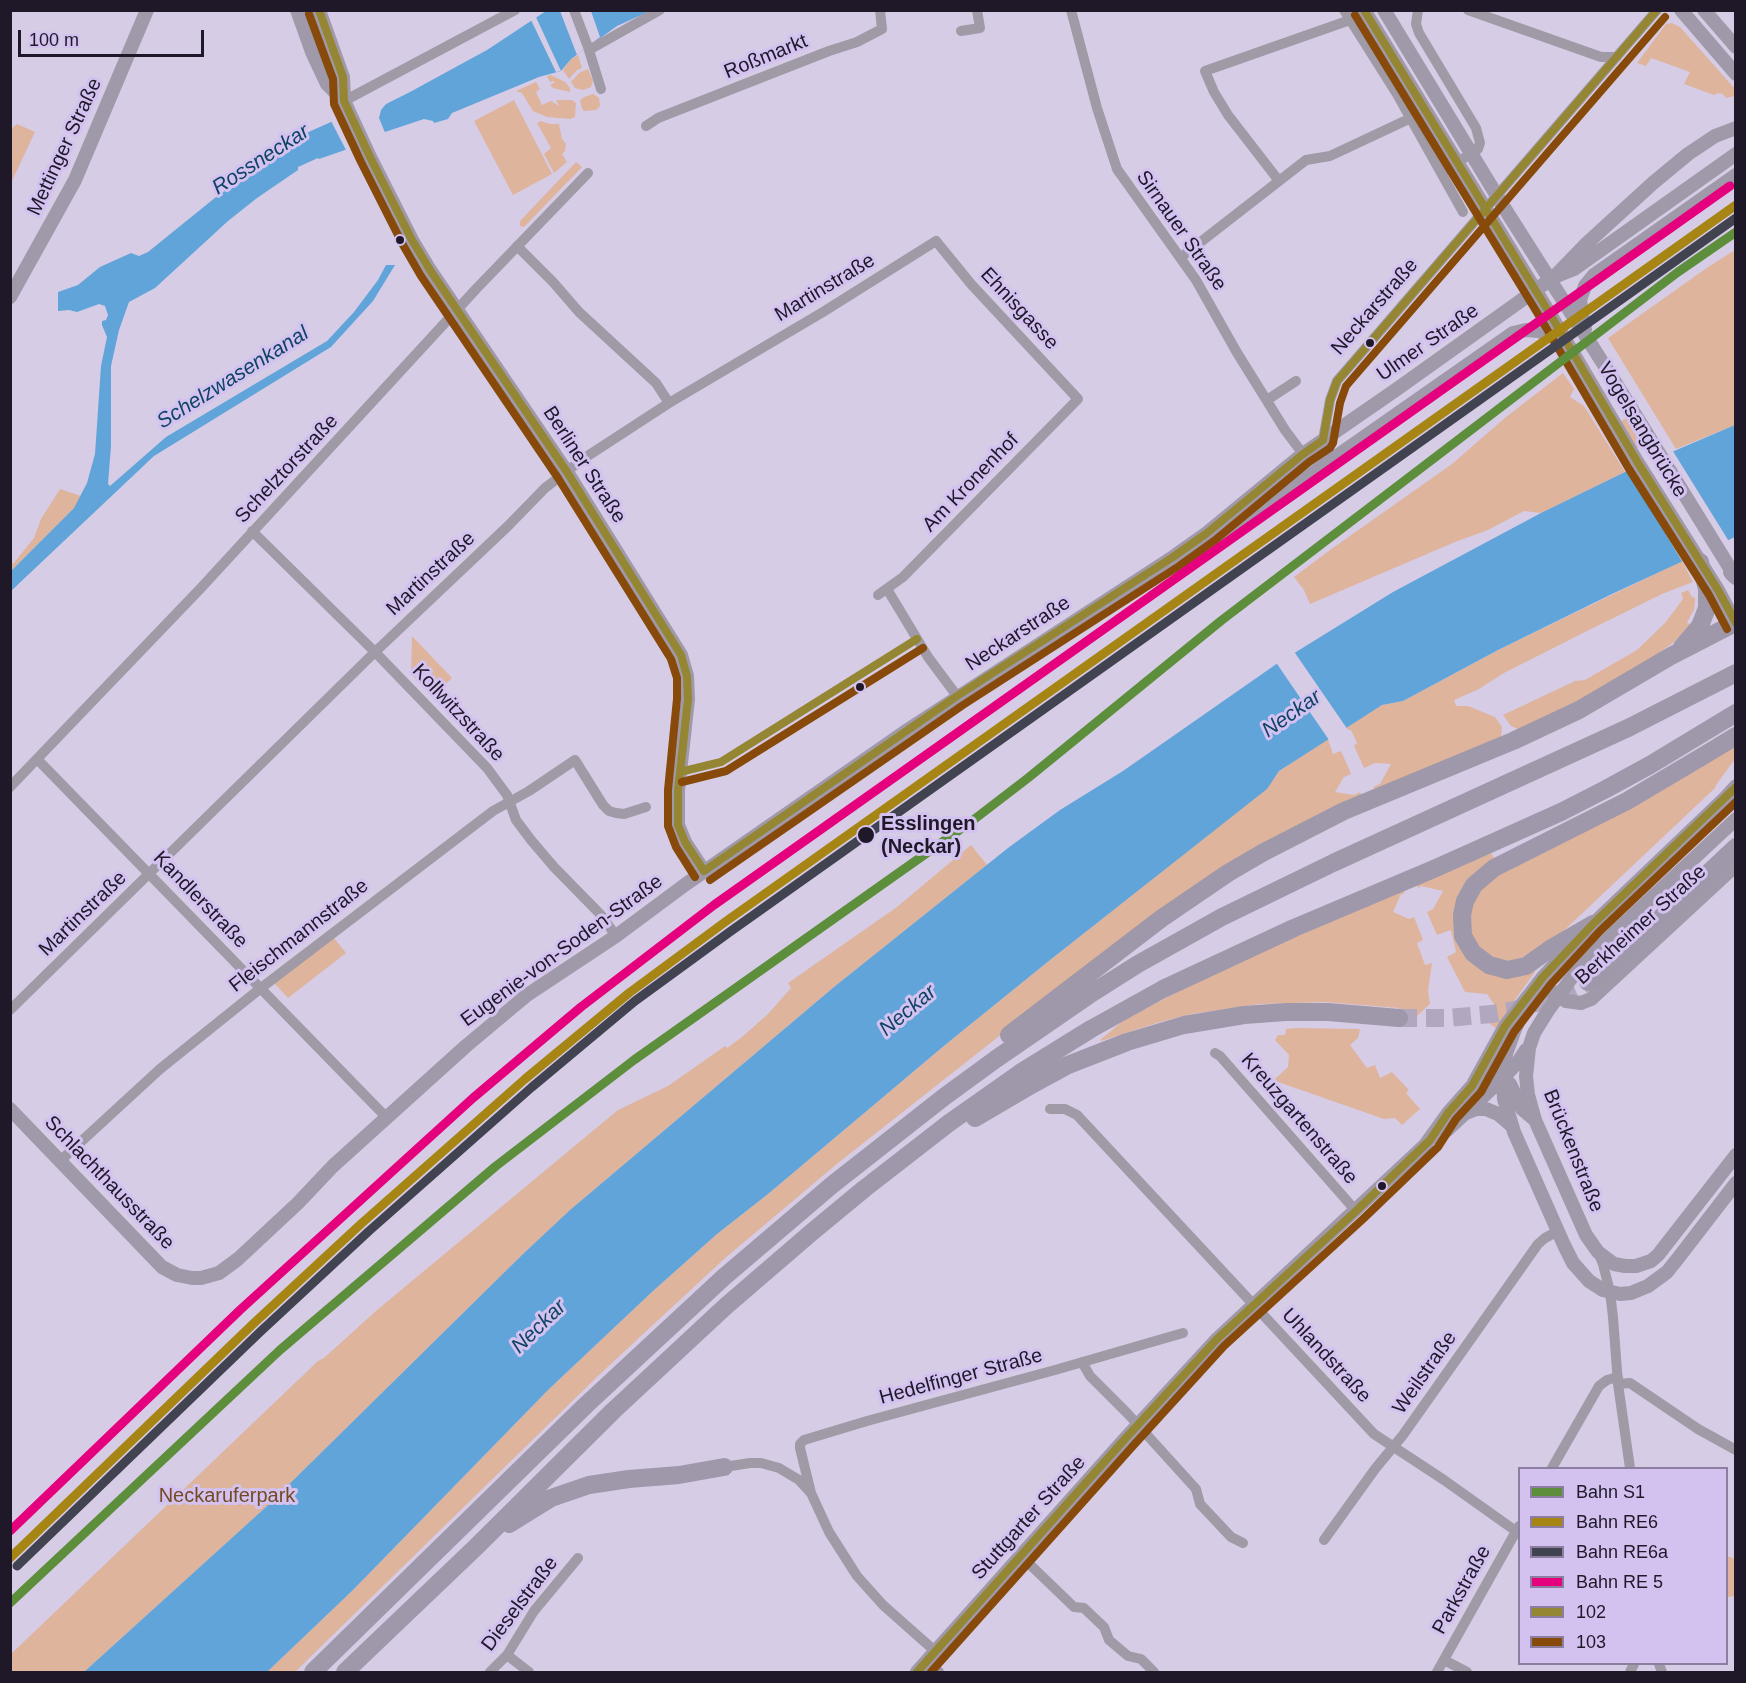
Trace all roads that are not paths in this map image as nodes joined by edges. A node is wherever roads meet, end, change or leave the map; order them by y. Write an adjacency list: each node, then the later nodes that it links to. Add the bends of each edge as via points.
1 (147, 10): 40 (main road, Mettinger Straße, via 78,172)
2 (297, 10): 24 (main road, Berliner Straße, via 327,84)
3 (319, 10): 24 (main road, Berliner Straße, via 343,77)
4 (515, 10): 24 (street)
5 (574, 10): 20 (street)
6 (660, 10): 20 (street)
7 (880, 10): 27 (street, Roßmarkt, via 882,29 857,42)
8 (977, 10): 18 (street, via 980,28)
9 (1071, 10): 38 (street, Sirnauer Straße, via 1114,161)
10 (1364, 10): 43 (main road, Vogelsangbrücke)
11 (1384, 10): 42 (main road, Vogelsangbrücke)
12 (1418, 10): 32 (street, via 1419,33 1476,128 1480,143 1478,149)
13 (1468, 10): 21 (street, via 1602,57)
14 (1657, 10): 21 (street, Neckarstraße)
15 (1681, 10): 22 (main road)
16 (1704, 10): 19 (main road)
17 (1347, 15): 25 (street); 34 (street, via 1205,71 1228,115)
18 (961, 31)
19 (1736, 46)
20 (588, 48): 23 (street)
21 (1617, 57): 48 (street, Neckarstraße, via 1337,381)
22 (1736, 74)
23 (601, 89)
24 (347, 106): 41 (main road, Berliner Straße, via 412,240)
25 (1411, 118): 32 (street); 34 (street, via 1330,156 1310,158)
26 (1736, 121): 29 (main road)
27 (646, 126)
28 (1736, 128): 29 (main road, Ulmer Straße)
29 (1715, 136): 39 (main road, Ulmer Straße, via 1653,183)
30 (1736, 154): 39 (main road, Ulmer Straße, via 1574,269)
31 (588, 173): 37 (street, Schelztorstraße)
32 (1441, 173): 35 (street)
33 (1736, 176): 42 (main road, via 1589,280 1582,293 1581,308)
34 (1279, 181): 38 (street)
35 (1463, 212)
36 (936, 241): 45 (street, Ehnisgasse); 47 (street, Martinstraße)
37 (517, 246): 41 (street, Schelztorstraße); 47 (street, via 579,312 656,383)
38 (1180, 258): 46 (street, Sirnauer Straße)
39 (1554, 277): 48 (main road, Ulmer Straße)
40 (10, 297)
41 (458, 310): 50 (main road, Berliner Straße); 51 (street, Schelztorstraße)
42 (1591, 345): 54 (main road, Vogelsangbrücke)
43 (1575, 357): 52 (main road, via 1546,333 1514,333 1234,529); 53 (main road, Vogelsangbrücke)
44 (1296, 381): 46 (street)
45 (1078, 399): 60 (street, Am Kronenhof, via 903,577 883,592)
46 (1267, 400): 49 (street, Sirnauer Straße)
47 (669, 403): 50 (street, Martinstraße)
48 (1323, 440): 49 (main road, Neckarstraße)
49 (1303, 454): 52 (main road, Neckarstraße)
50 (567, 472): 57 (street, Martinstraße, via 537,496); 71 (main road, Berliner Straße, via 674,642 685,667 688,699 678,816 681,834)
51 (252, 531): 57 (street, Kollwitzstraße); 63 (street, Schelztorstraße)
52 (1173, 557): 60 (main road, Neckarstraße)
53 (1700, 561): 55 (highway)
54 (1734, 575)
55 (1713, 592): 56 (main road); 58 (highway, via 1703,620)
56 (1736, 623): 58 (highway)
57 (375, 652): 66 (street, Kollwitzstraße, via 487,768); 72 (street, Martinstraße)
58 (1671, 656): 92 (highway, via 1579,710 1344,811 1228,873 1128,943 1011,1034)
59 (1736, 672): 92 (highway, via 1618,733 1272,892 1180,940 1029,1035)
60 (957, 696): 71 (main road, Eugenie-von-Soden-Straße)
61 (1736, 713): 96 (highway, via 1561,812 1238,953 1127,1008 1002,1086)
62 (1736, 736): 73 (highway, via 1626,801 1494,868 1474,885 1462,915 1463,936 1473,953 1489,965 1508,970 1526,966)
63 (38, 760): 65 (street, Schelztorstraße); 72 (street, Kandlerstraße)
64 (1736, 786): 73 (main road)
65 (10, 788)
66 (510, 802): 67 (street, Fleischmannstraße, via 575,760 609,810 624,814); 74 (street, Kollwitzstraße, via 516,820 531,840); 77 (street, Fleischmannstraße)
67 (646, 807)
68 (1736, 819): 78 (main road, Brückenstraße, via 1599,947)
69 (1736, 847): 75 (highway)
70 (1736, 865): 78 (main road, Berkheimer Straße, via 1595,996 1575,1003)
71 (704, 872): 74 (main road, Eugenie-von-Soden-Straße)
72 (150, 874): 77 (street, Kandlerstraße); 79 (street, Martinstraße)
73 (1593, 924): 76 (main road)
74 (616, 936): 88 (main road, Eugenie-von-Soden-Straße, via 530,993)
75 (1588, 981)
76 (1535, 987): 78 (main road, Berkheimer Straße); 83 (main road, via 1509,1044); 84 (main road, via 1500,1033)
77 (261, 988): 88 (street, Kandlerstraße); 94 (street, Fleischmannstraße, via 160,1069)
78 (1558, 997): 81 (main road, Brückenstraße)
79 (10, 1010)
80 (1399, 1018): 96 (highway, via 1309,1011 1263,1013 1149,1034 1086,1057 1033,1084)
81 (1531, 1040): 83 (main road, Stuttgarter Straße); 89 (main road, Brückenstraße, via 1526,1076)
82 (1215, 1053): 97 (street, Kreuzgartenstraße)
83 (1503, 1078): 84 (main road, via 1481,1079); 87 (main road, Stuttgarter Straße); 89 (main road, via 1522,1109); 90 (main road)
84 (1472, 1086): 91 (main road, Stuttgarter Straße)
85 (10, 1109): 94 (main road, Schlachthausstraße)
86 (1050, 1109): 102 (street, Uhlandstraße, via 1065,1109 1077,1116)
87 (1464, 1114): 90 (main road, via 1486,1109); 91 (main road, Stuttgarter Straße)
88 (386, 1117): 100 (main road, Eugenie-von-Soden-Straße, via 228,1267 210,1276)
89 (1535, 1120): 99 (main road, Brückenstraße, via 1586,1235)
90 (1512, 1126): 98 (main road)
91 (1430, 1140): 97 (main road, Stuttgarter Straße)
92 (886, 1143): 122 (highway, via 683,1314)
93 (1736, 1155): 99 (main road, via 1665,1248 1651,1260 1625,1266 1608,1261)
94 (60, 1161): 100 (main road, Schlachthausstraße, via 156,1261 169,1272)
95 (1736, 1183): 101 (main road, via 1667,1272 1640,1290)
96 (864, 1189): 116 (highway, via 684,1345)
97 (1356, 1211): 102 (main road, Stuttgarter Straße)
98 (1558, 1231): 101 (main road, via 1583,1275); 107 (street, Weilstraße, via 1540,1242)
99 (1598, 1252): 101 (street)
100 (184, 1277)
101 (1610, 1292): 105 (street)
102 (1254, 1305): 106 (main road, Stuttgarter Straße); 107 (street, Uhlandstraße, via 1369,1429)
103 (1183, 1333): 104 (street, Hedelfinger Straße)
104 (1082, 1362): 106 (street, via 1087,1373); 112 (street, Hedelfinger Straße, via 804,1440 800,1448)
105 (1618, 1380): 108 (street, via 1630,1383); 110 (street, via 1607,1380 1599,1386); 111 (street)
106 (1138, 1425): 115 (street, via 1196,1488 1200,1504 1231,1537); 117 (main road, Stuttgarter Straße)
107 (1394, 1447): 113 (street, Uhlandstraße); 114 (street, Weilstraße)
108 (1736, 1450)
109 (724, 1467): 112 (street, via 755,1462 774,1466 799,1480); 116 (highway, via 576,1488 538,1505)
110 (1553, 1467)
111 (1630, 1467)
112 (811, 1493): 120 (street, via 857,1576)
113 (1518, 1530): 121 (street, Parkstraße)
114 (1324, 1540)
115 (1244, 1543)
116 (476, 1547): 123 (highway)
117 (1021, 1556): 120 (main road, Stuttgarter Straße); 128 (street, via 1074,1607 1084,1608 1104,1627 1109,1640 1130,1657 1141,1659)
118 (578, 1558): 119 (street, Dieselstraße, via 534,1611)
119 (507, 1655): 124 (street, Dieselstraße); 125 (street)
120 (931, 1657): 126 (main road, Stuttgarter Straße); 127 (street)
121 (1444, 1660): 129 (street, Parkstraße); 130 (street)
122 (313, 1672)
123 (345, 1672)
124 (490, 1672)
125 (529, 1672)
126 (917, 1672)
127 (939, 1672)
128 (1154, 1672)
129 (1437, 1672)
130 (1467, 1672)

